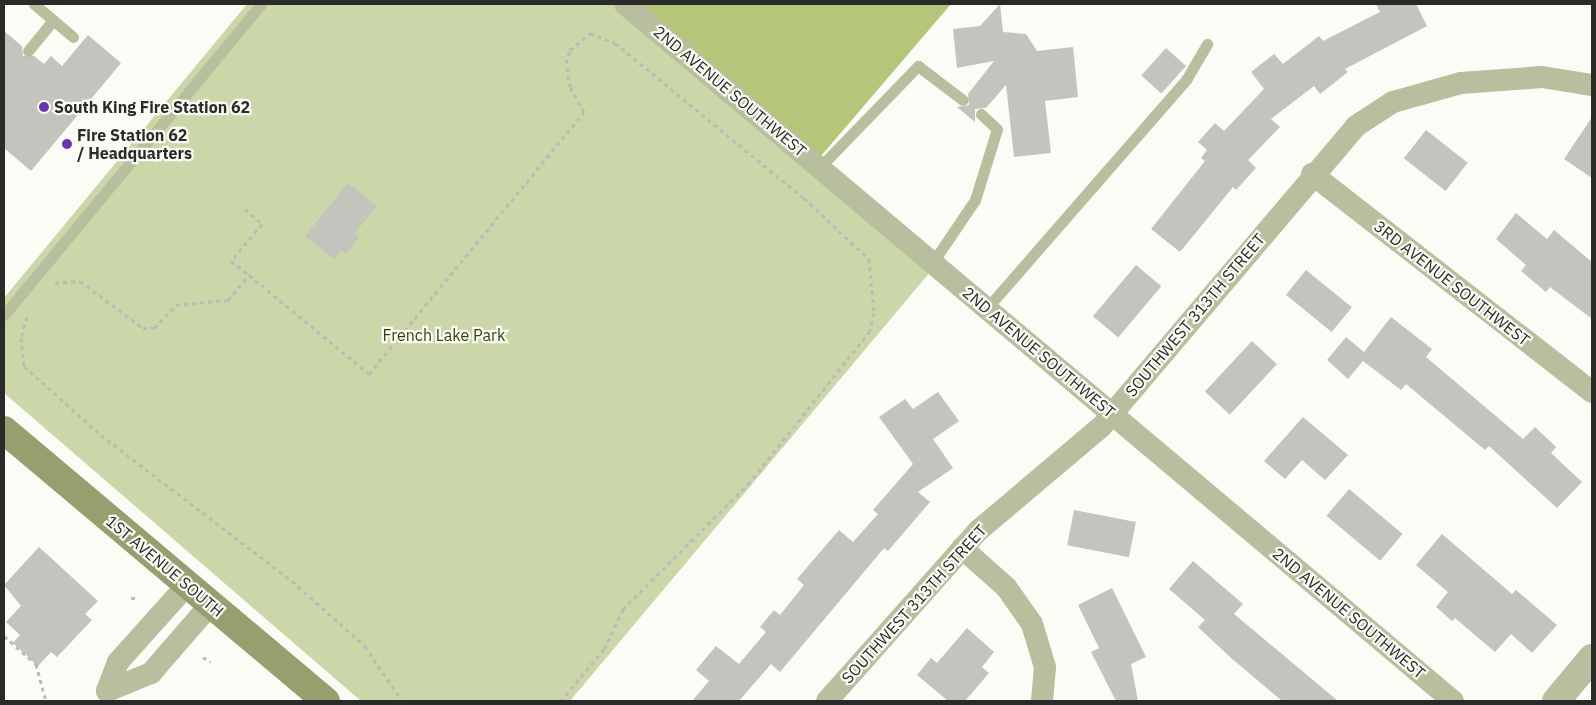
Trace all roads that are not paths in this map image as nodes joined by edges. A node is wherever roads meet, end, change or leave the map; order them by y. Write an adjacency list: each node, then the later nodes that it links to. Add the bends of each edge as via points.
1 (34, 4): 4 (lane)
2 (260, 4): 15 (lane)
3 (625, 4): 11 (street, 2ND AVENUE SOUTHWEST)
4 (54, 20): 5 (lane); 7 (lane)
5 (73, 37)
6 (1207, 44): 14 (lane, via 1186,80)
7 (28, 51)
8 (1592, 85): 12 (street, SOUTHWEST 313TH STREET, via 1542,76 1429,89 1379,109 1344,137)
9 (963, 100): 11 (lane, via 918,66)
10 (981, 114): 13 (lane, via 997,129 975,200)
11 (820, 167): 13 (street, 2ND AVENUE SOUTHWEST)
12 (1312, 174): 16 (street, 3RD AVENUE SOUTHWEST); 17 (street, SOUTHWEST 313TH STREET)
13 (933, 262): 14 (street, 2ND AVENUE SOUTHWEST)
14 (987, 308): 17 (street, 2ND AVENUE SOUTHWEST)
15 (4, 315)
16 (1592, 392)
17 (1112, 414): 19 (street, SOUTHWEST 313TH STREET, via 1088,440 1014,499); 27 (street, 2ND AVENUE SOUTHWEST)
18 (4, 430): 20 (main road, 1ST AVENUE SOUTH)
19 (962, 548): 25 (street, SOUTHWEST 313TH STREET); 26 (street, via 1006,587 1032,624 1046,667)
20 (188, 584): 21 (main road, 1ST AVENUE SOUTH); 23 (street, via 118,662)
21 (211, 604): 23 (street, via 151,673); 24 (main road, 1ST AVENUE SOUTH)
22 (1592, 658): 28 (street)
23 (103, 696)
24 (326, 701)
25 (827, 701)
26 (1042, 701)
27 (1453, 701)
28 (1556, 701)

